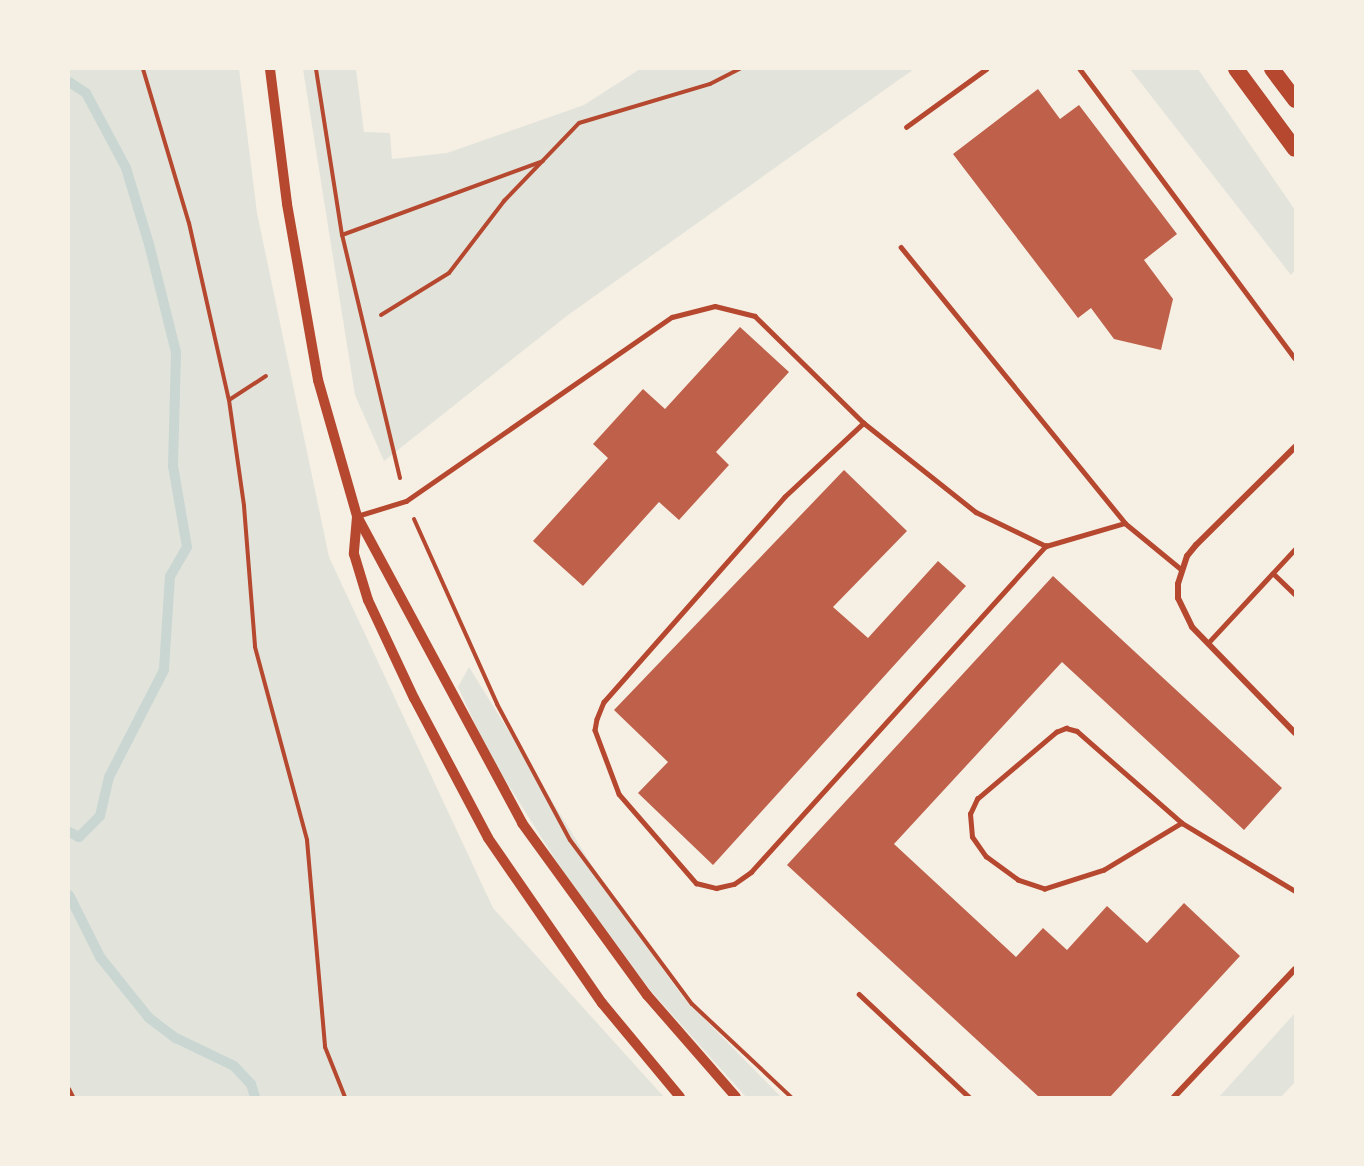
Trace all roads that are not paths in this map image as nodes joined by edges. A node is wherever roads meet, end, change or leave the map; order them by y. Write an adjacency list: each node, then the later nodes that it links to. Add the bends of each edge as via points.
1 (270, 69): 13 (street, via 287,204 318,380)
2 (986, 69): 7 (lane)
3 (1080, 69): 10 (lane)
4 (1236, 69): 8 (highway)
5 (1272, 69): 6 (highway)
6 (1295, 100)
7 (906, 127)
8 (1295, 149)
9 (901, 247): 14 (lane)
10 (1295, 358)
11 (864, 423): 13 (lane, via 755,316 735,309 700,308 672,317 406,501); 15 (lane, via 976,512); 15 (lane, via 785,497 604,702 597,719 595,730 619,794 696,883 725,886 751,872)
12 (1295, 447): 17 (street, via 1196,545)
13 (357, 516): 26 (street, via 354,554 368,600 414,698 488,838 602,1003); 27 (street, via 522,823 647,995)
14 (1125, 523): 15 (lane); 17 (lane)
15 (1046, 546)
16 (1295, 549): 18 (lane)
17 (1181, 569): 20 (street, via 1178,598 1184,613)
18 (1273, 573): 19 (lane); 20 (lane)
19 (1295, 594)
20 (1208, 643): 21 (street)
21 (1295, 733)
22 (1182, 824): 22 (lane, via 1077,731 1066,728 1056,732 977,799 970,814 972,837 986,857 1018,880 1045,889 1104,870); 23 (lane)
23 (1295, 891)
24 (1295, 969): 29 (street)
25 (859, 994): 28 (lane)
26 (680, 1097)
27 (736, 1097)
28 (969, 1097)
29 (1174, 1097)

